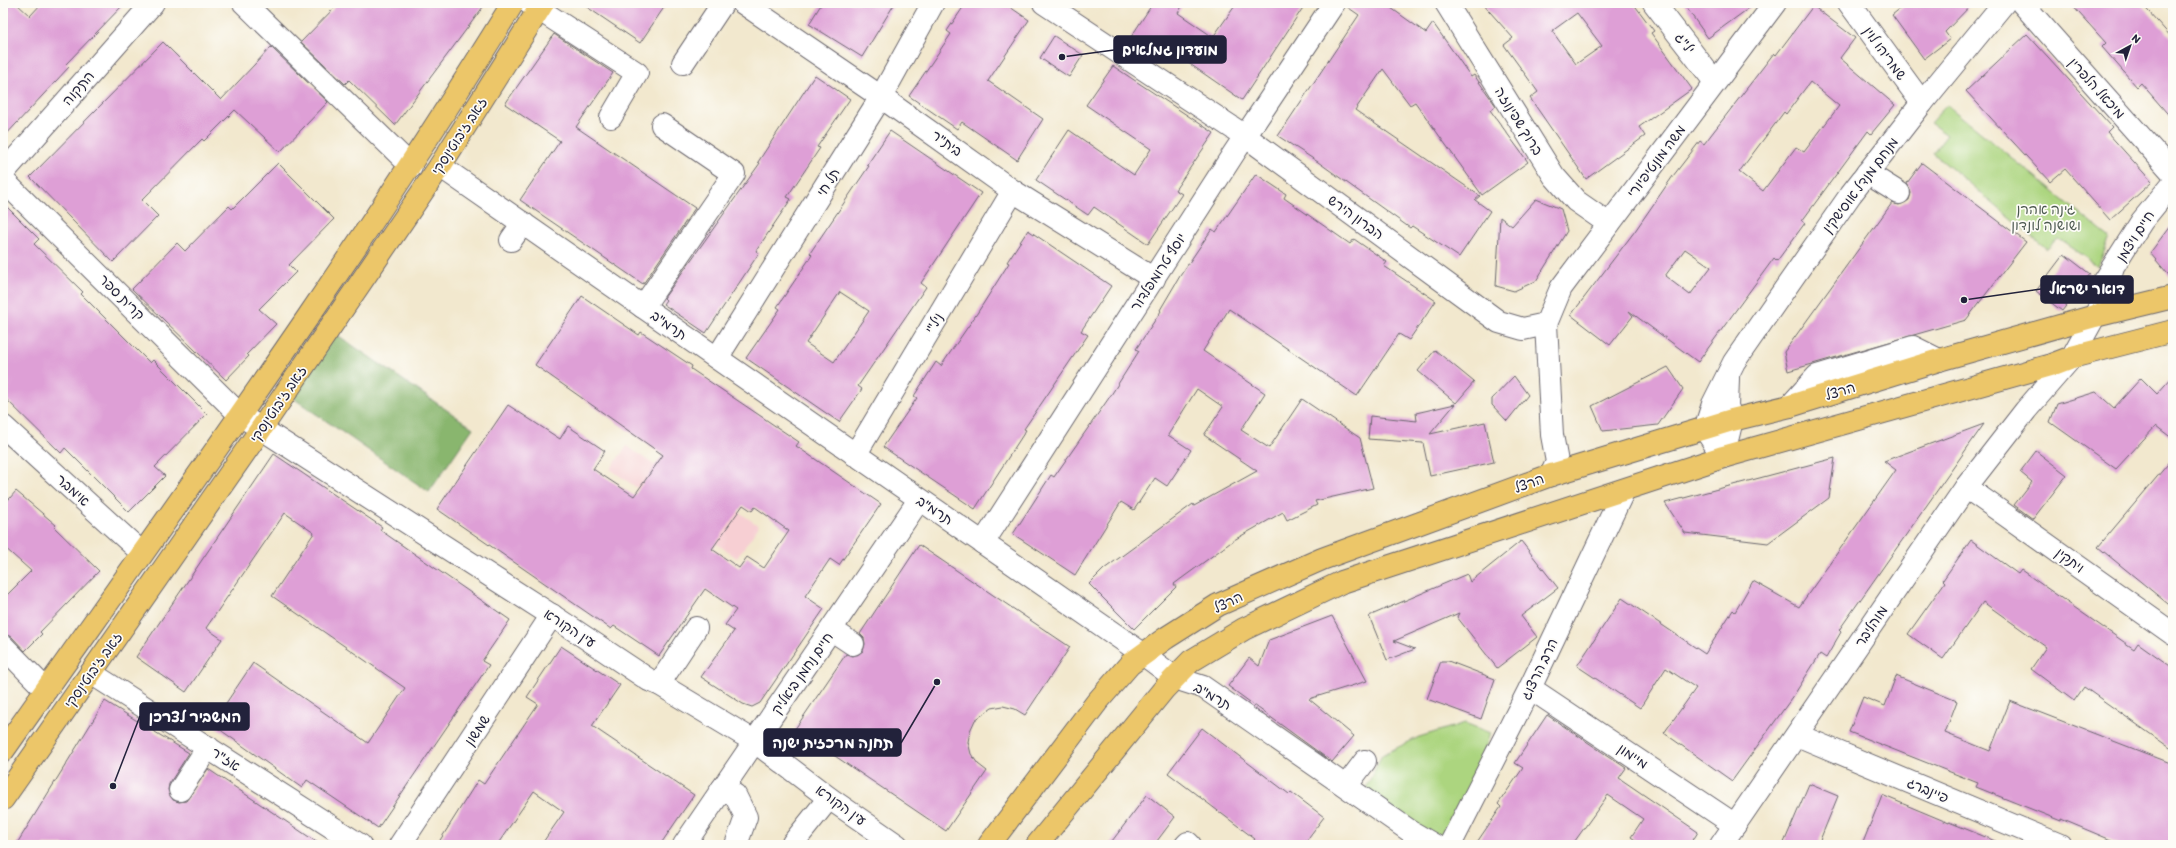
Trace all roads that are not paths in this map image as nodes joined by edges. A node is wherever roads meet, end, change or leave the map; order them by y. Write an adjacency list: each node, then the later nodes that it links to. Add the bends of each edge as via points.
1 (153, 3): 25 (street, התקוה)
2 (244, 3): 23 (street)
3 (513, 3): 23 (main road, זאב ז'בוטינסקי)
4 (723, 3): 16 (street)
5 (743, 3): 18 (street, בית"ר)
6 (933, 3): 18 (street, תל חי)
7 (1044, 3): 22 (street, הברון הירש)
8 (1334, 3): 22 (street, יוסף טרומפלדור)
9 (1446, 3): 32 (street, ברוך שפינוזה, via 1554,176 1576,200)
10 (1654, 3): 17 (street, יל"ג)
11 (1775, 3): 17 (street, משה מונטיפיורי)
12 (1849, 3): 19 (street, שמריהו לוין)
13 (2004, 3): 19 (street, מנחם מנדל אוסישקין)
14 (2022, 3): 27 (street, מיכאל הלפרין)
15 (537, 6): 20 (street, via 636,73); 24 (main road, זאב ז'בוטינסקי)
16 (683, 62)
17 (1716, 82): 32 (street, משה מונטיפיורי)
18 (881, 97): 30 (street, בית"ר); 42 (street, תל חי)
19 (1922, 103): 26 (street, מנחם מנדל אוסישקין)
20 (611, 117)
21 (662, 125): 36 (street, via 734,174)
22 (1245, 136): 34 (street, יוסף טרומפלדור); 39 (street, הברון הירש, via 1498,322 1523,329)
23 (411, 166): 46 (main road, זאב ז'בוטינסקי)
24 (440, 166): 36 (street, תרמ"ב, via 517,231); 49 (main road, זאב ז'בוטינסקי, via 383,262)
25 (3, 173)
26 (1867, 173): 31 (street); 44 (street, מנחם מנדל אוסישקין, via 1734,362)
27 (2173, 173)
28 (3, 180): 46 (street, קרית ספר)
29 (2173, 183): 33 (street, חיים ויצמן, via 2142,221)
30 (1013, 191): 34 (street, בית"ר); 51 (street, ניל"י)
31 (1899, 193)
32 (1609, 224): 39 (street, משה מונטיפיורי, via 1561,288)
33 (2112, 270): 37 (street, חיים ויצמן, via 2112,287 2117,298); 38 (street, חיים ויצמן, via 2104,299)
34 (1154, 279): 57 (street, יוסף טרומפלדור)
35 (2173, 297): 37 (main road, הרצל)
36 (643, 307): 42 (street, תרמ"ב)
37 (2134, 307): 38 (main road, הרצל)
38 (2085, 319): 41 (street, חיים ויצמן); 43 (street, חיים ויצמן); 47 (main road, הרצל, via 1790,406)
39 (1546, 324): 53 (street, via 1552,435 1557,462)
40 (2173, 331): 41 (main road)
41 (2072, 357): 43 (main road); 45 (street, מוהליבר)
42 (717, 358): 51 (street, תרמ"ב)
43 (2051, 365): 45 (street, מוהליבר); 52 (main road)
44 (1728, 375): 47 (street, מנחם מנדל אוסישקין, via 1727,406); 50 (street, מנחם מנדל אוסישקין, via 1713,404)
45 (2026, 410): 54 (street, מוהליבר)
46 (240, 415): 49 (street, עין הקורא); 58 (main road, זאב ז'בוטינסקי)
47 (1732, 420): 50 (main road, הרצל); 52 (street, מנחם מנדל אוסישקין)
48 (3, 426): 58 (street, אימבר)
49 (261, 429): 59 (street, עין הקורא); 66 (main road, זאב ז'בוטינסקי)
50 (1705, 429): 52 (street); 53 (main road, הרצל)
51 (855, 455): 56 (street, תרמ"ב)
52 (1723, 457): 55 (main road)
53 (1551, 475): 65 (main road, הרצל, via 1322,559 1218,605)
54 (1966, 487): 62 (street, ויתקין); 71 (street, מוהליבר)
55 (1624, 490): 67 (main road, via 1342,582 1244,629 1191,661); 69 (street, הרב הרצוג)
56 (919, 500): 57 (street, תרמ"ב); 61 (street, חיים נחמן ביאליק)
57 (983, 543): 65 (street, תרמ"ב)
58 (142, 553): 70 (main road, זאב ז'בוטינסקי)
59 (552, 615): 68 (street, עין הקורא, via 649,680); 83 (street, שמשון)
60 (696, 628): 68 (street)
61 (832, 630): 63 (street); 72 (street, חיים נחמן ביאליק)
62 (2173, 634)
63 (853, 644)
64 (3, 646): 70 (street)
65 (1143, 654): 67 (street, תרמ"ב); 88 (main road, הרצל, via 1130,664 1097,702)
66 (91, 673): 73 (street, אז"ר); 79 (main road, זאב ז'בוטינסקי)
67 (1175, 678): 76 (street, תרמ"ב, via 1203,687); 89 (main road, via 1145,711)
68 (659, 684): 72 (street, עין הקורא)
69 (1530, 688): 81 (street, מיימון); 93 (street, הרב הרצוג)
70 (46, 690): 74 (main road, זאב ז'בוטינסקי)
71 (1796, 735): 81 (street, מוהליבר); 95 (street, פיינברג)
72 (754, 741): 77 (street, חיים נחמן ביאליק); 80 (street, עין הקורא)
73 (208, 747): 78 (street); 82 (street, אז"ר)
74 (3, 752)
75 (1365, 761): 76 (street)
76 (1346, 786): 92 (street, תרמ"ב)
77 (722, 789): 84 (street, חיים נחמן ביאליק); 85 (street, via 735,795 746,817)
78 (180, 790)
79 (3, 798)
80 (830, 798): 86 (street, via 793,843); 87 (street, עין הקורא)
81 (1735, 825): 94 (street, מוהליבר)
82 (360, 845)
83 (400, 845)
84 (684, 845)
85 (736, 845)
86 (796, 845)
87 (897, 845)
88 (989, 845)
89 (1037, 845)
90 (1186, 845): 91 (street)
91 (1190, 845)
92 (1434, 845)
93 (1450, 845)
94 (1721, 845)
95 (2060, 845)

